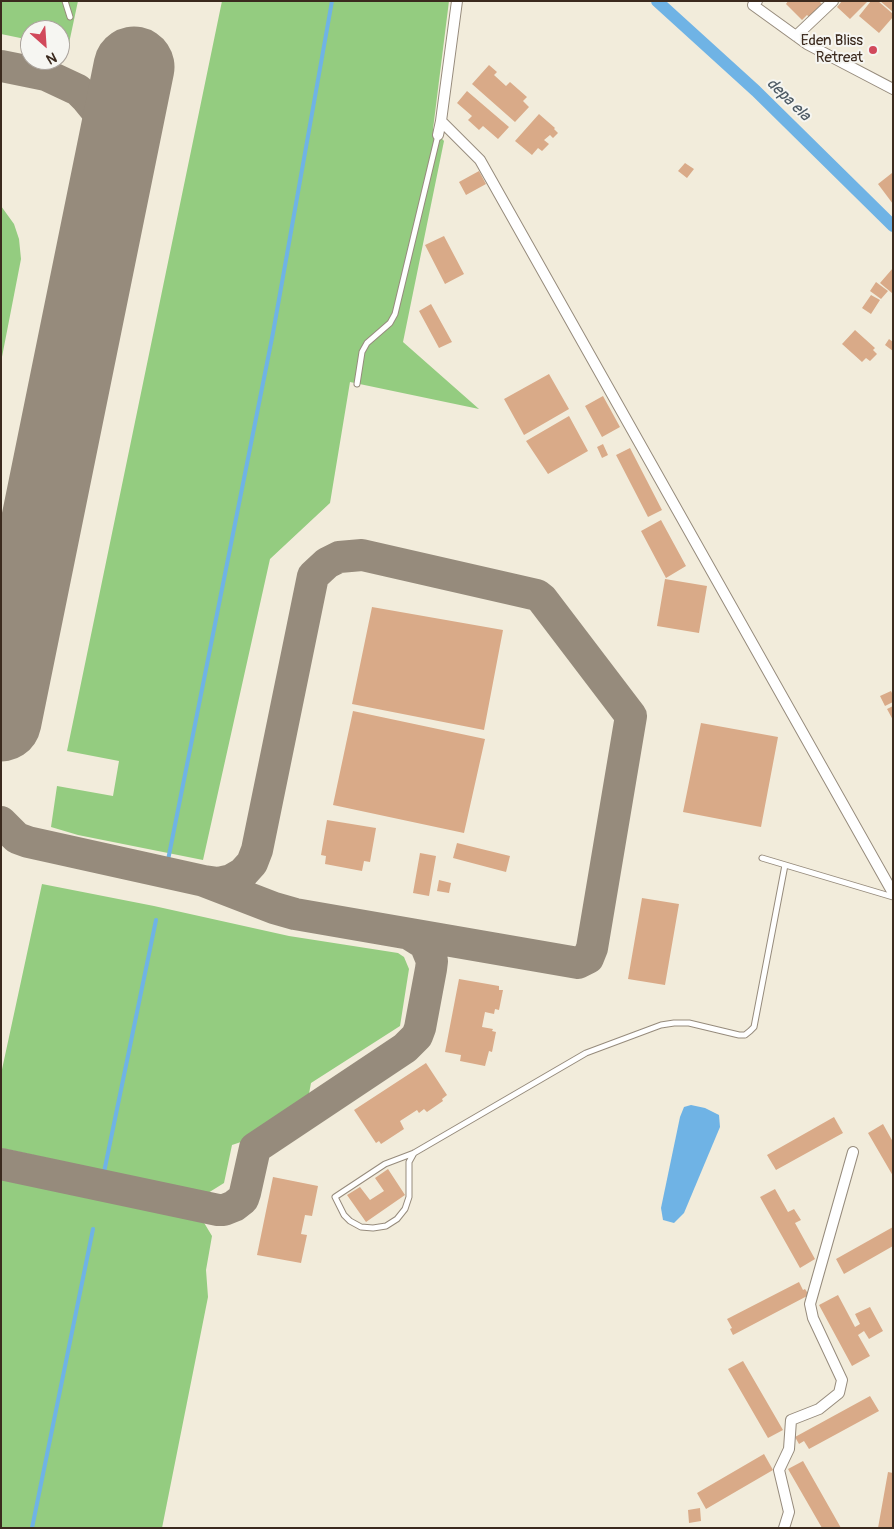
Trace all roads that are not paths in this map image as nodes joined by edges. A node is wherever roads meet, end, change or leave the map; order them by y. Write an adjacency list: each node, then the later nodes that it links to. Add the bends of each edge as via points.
1 (65, 1): 5 (lane)
2 (457, 1): 8 (street)
3 (832, 1): 6 (street)
4 (753, 3): 6 (street)
5 (70, 16)
6 (796, 36): 7 (street)
7 (893, 89)
8 (441, 121): 9 (street); 13 (street, via 480,160)
9 (438, 135): 10 (lane, via 395,314 362,352)
10 (357, 384)
11 (762, 858): 12 (lane)
12 (785, 865): 13 (lane); 15 (lane, via 754,1026 745,1035 674,1023 608,1043)
13 (893, 895)
14 (852, 1152): 16 (street, via 810,1304 813,1318 842,1380 839,1393 819,1409 791,1420 789,1449 779,1470 788,1512)
15 (414, 1153): 15 (lane, via 384,1164 335,1196 344,1216 361,1227 373,1228 386,1226 397,1219 405,1209 409,1162)
16 (784, 1528)

